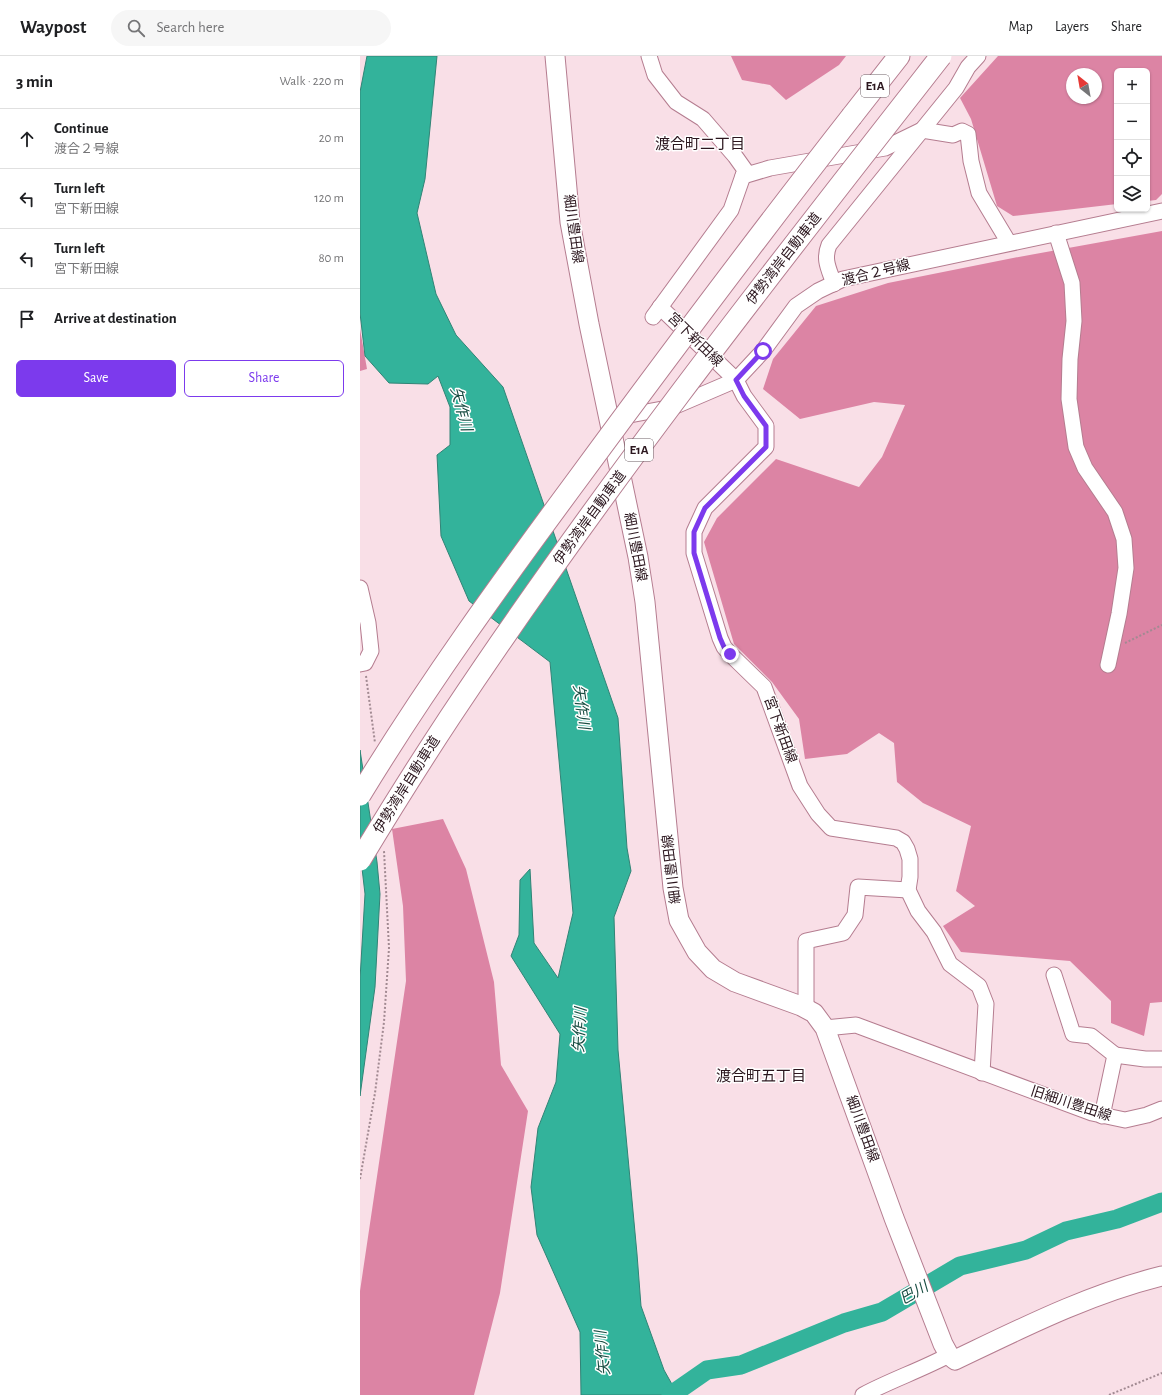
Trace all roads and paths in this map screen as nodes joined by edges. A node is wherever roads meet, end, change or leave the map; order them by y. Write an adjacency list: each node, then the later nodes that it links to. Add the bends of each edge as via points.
1 (555, 56): 17 (main road, 細川豊田線, via 570,222)
2 (649, 56): 10 (street, via 655,75 676,102 703,119 736,156 745,170)
3 (895, 56): 8 (highway)
4 (899, 56): 8 (highway, E1A)
5 (942, 56): 11 (highway, 伊勢湾岸自動車道 / E1A, bridge)
6 (953, 56): 11 (highway, bridge)
7 (978, 56): 9 (street)
8 (852, 116): 24 (highway, E1A, bridge, via 722,283 540,530 426,692)
9 (922, 130): 10 (street, via 885,148 770,168); 14 (street, via 953,135 962,131 968,134 979,193); 15 (street, via 829,245 826,262)
10 (743, 176): 16 (street, 宮下新田線, via 731,210 656,312)
11 (820, 211): 26 (highway, 伊勢湾岸自動車道 / E1A, bridge, via 567,548 449,718)
12 (1162, 211): 13 (street, 渡合２号線)
13 (1056, 233): 14 (street, 渡合２号線); 20 (street, via 1072,283 1074,321 1069,399 1076,447 1085,468 1115,512 1124,539 1126,568)
14 (1009, 243): 15 (street, 渡合２号線, via 843,279)
15 (834, 284): 16 (street, 渡合２号線, via 796,306 763,351)
16 (736, 380): 17 (street, 渡合２号線, via 673,407); 27 (street, 宮下新田線, via 744,396 766,426 766,447 705,508 694,532 694,553 720,638 730,654 764,687 800,786 818,814 831,828 896,838 903,842 910,858)
17 (608, 419): 29 (main road, 細川豊田線, via 638,557 645,602 673,888 679,920 697,952 713,969 735,982)
18 (360, 588): 21 (street, via 371,650)
19 (1162, 625): 20 (path)
20 (1112, 649): 22 (street)
21 (363, 663): 23 (path)
22 (1108, 665)
23 (375, 748)
24 (360, 795)
25 (384, 847): 36 (path, via 389,948 384,1022)
26 (360, 860)
27 (908, 890): 29 (street, via 858,887 855,915 843,933 806,941); 33 (street, via 950,964 979,986 986,1004)
28 (1054, 975): 31 (street, via 1073,1034 1090,1036)
29 (806, 1009): 30 (main road, 細川豊田線, via 814,1013)
30 (825, 1028): 33 (street, 旧細川豊田線, via 856,1025); 38 (main road, 細川豊田線, via 894,1218)
31 (1115, 1055): 32 (street); 35 (street)
32 (1162, 1059)
33 (982, 1073): 35 (street, 旧細川豊田線)
34 (1162, 1109): 35 (street, 旧細川豊田線, via 1125,1120)
35 (1102, 1116)
36 (360, 1179)
37 (1162, 1276): 38 (main road, via 1137,1282 1052,1314 955,1360)
38 (946, 1350): 40 (street, via 929,1366)
39 (1162, 1373): 41 (path)
40 (863, 1395)
41 (1109, 1395)

